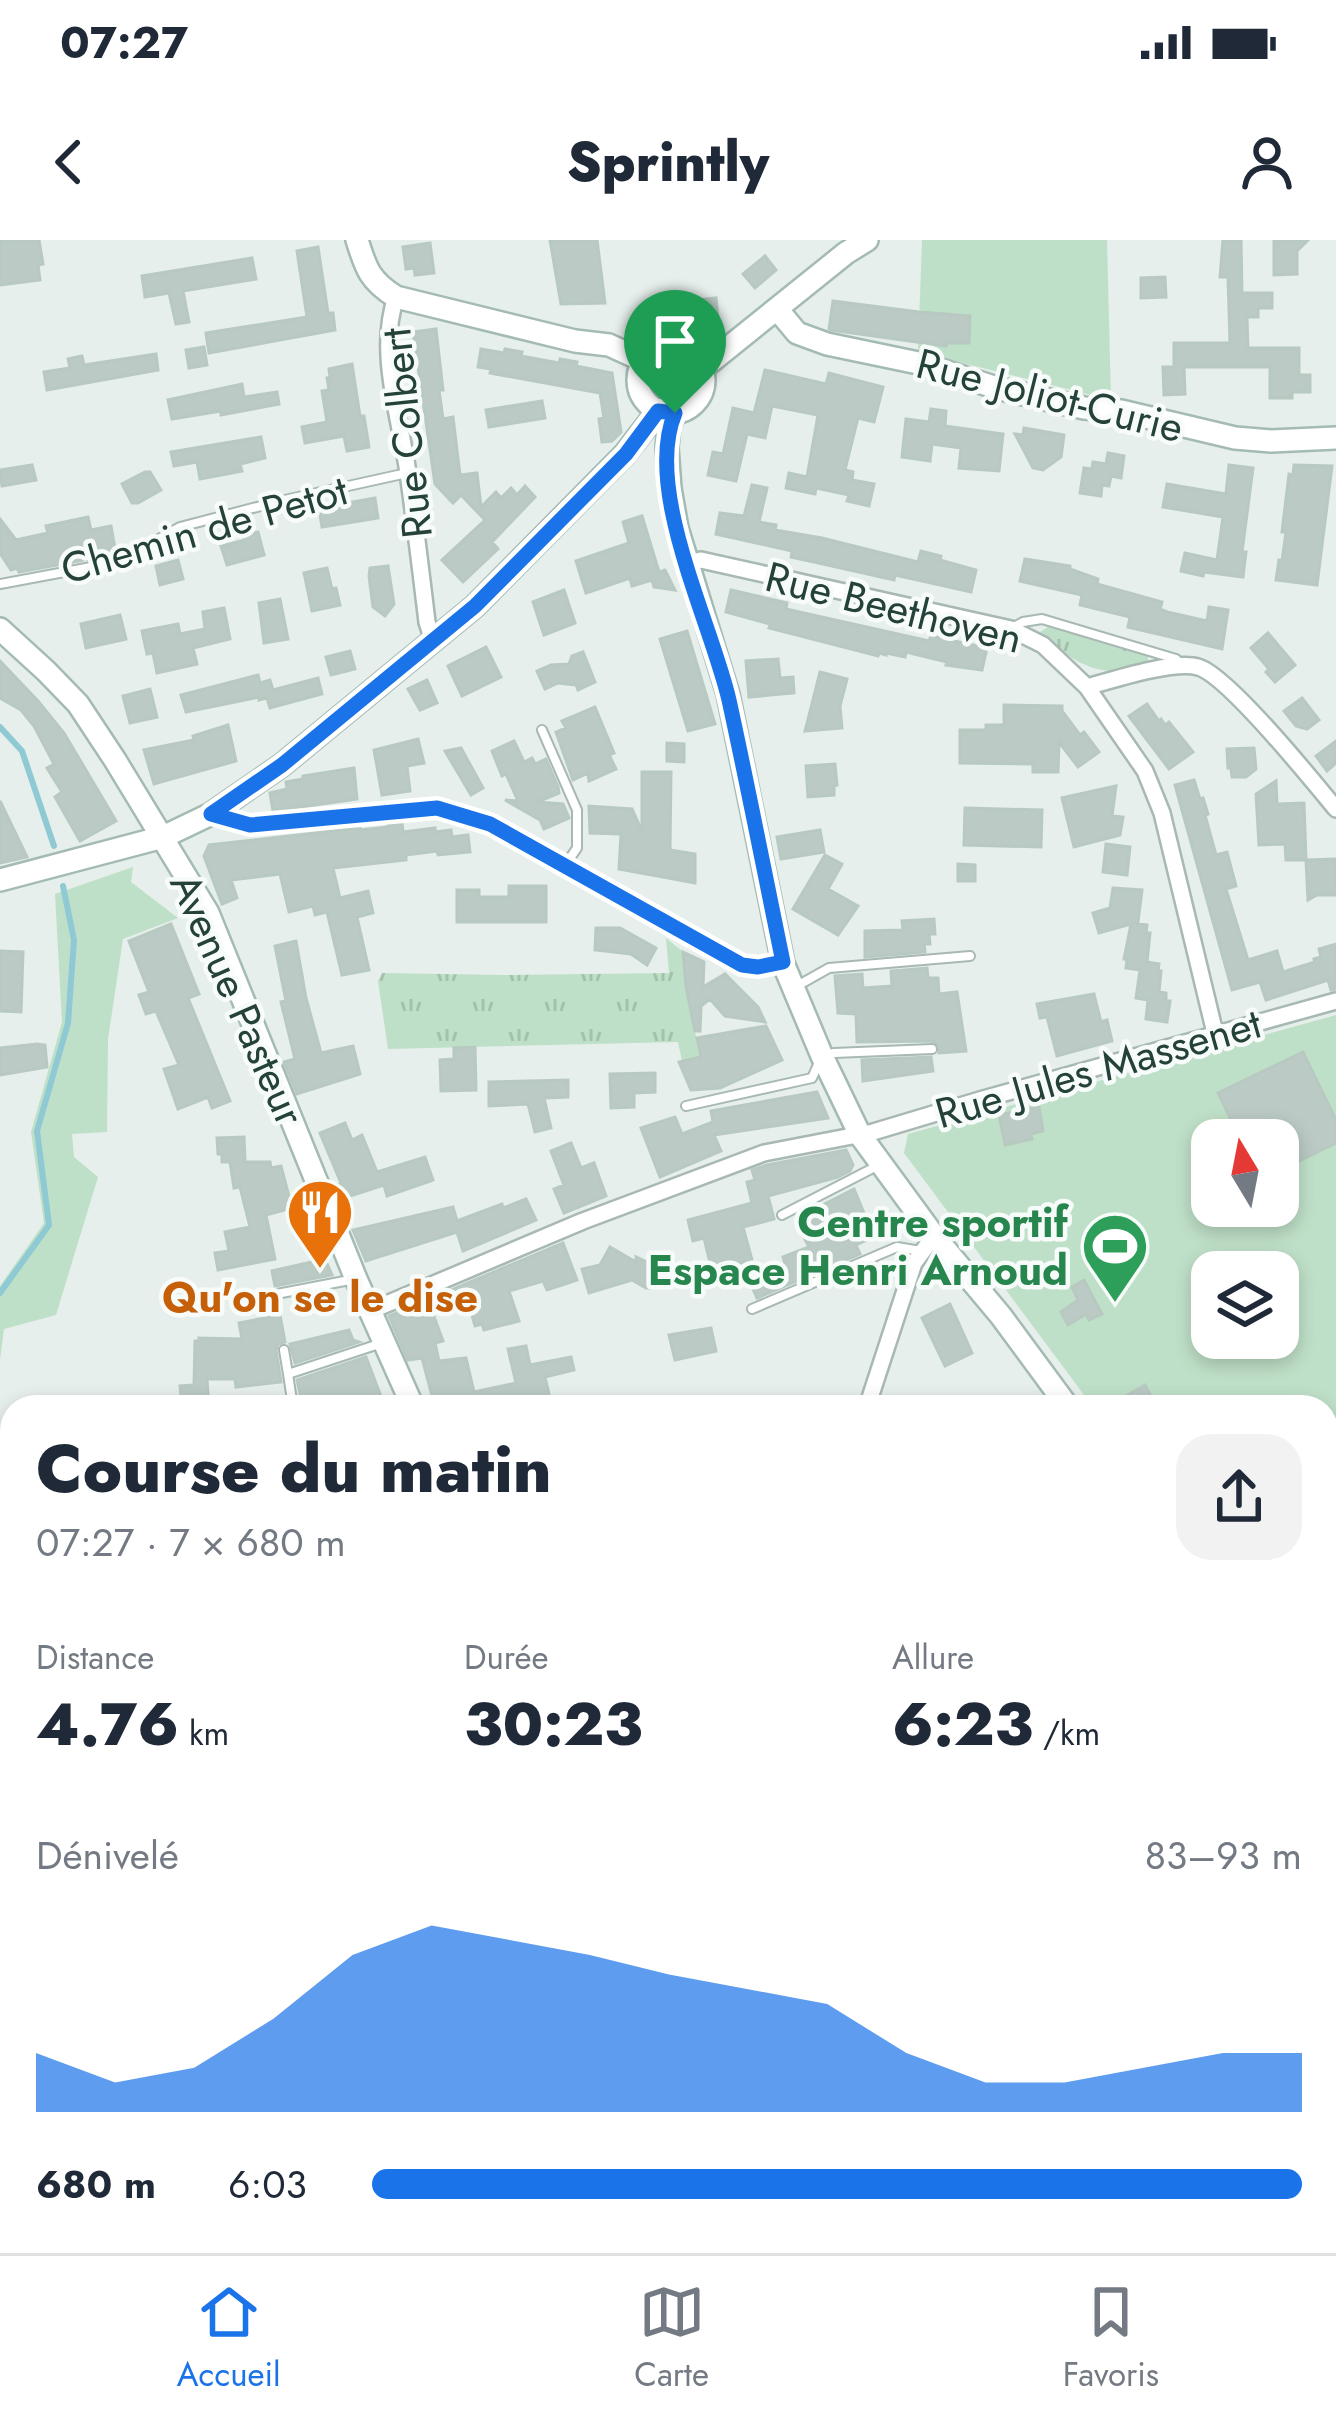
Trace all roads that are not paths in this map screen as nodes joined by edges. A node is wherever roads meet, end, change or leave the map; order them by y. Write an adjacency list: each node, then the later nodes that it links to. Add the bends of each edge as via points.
1 (357, 240): 4 (street, Rue Colbert, via 377,286)
2 (868, 240): 3 (street)
3 (843, 247): 5 (street)
4 (396, 297): 6 (street, via 609,345); 12 (street, Rue Colbert, via 387,348)
5 (777, 309): 7 (street); 9 (street, Rue Joliot-Curie, via 797,333 827,344 997,388 1235,438)
6 (644, 361): 7 (street, via 680,348); 8 (street, via 643,399)
7 (703, 368): 8 (street, via 700,398)
8 (667, 412): 10 (street); 11 (street)
9 (1336, 438)
10 (626, 454): 11 (street); 17 (street)
11 (668, 464): 13 (street)
12 (408, 473): 14 (lane, Chemin de Petot, via 180,527 118,562); 17 (street, Rue Colbert)
13 (686, 564): 16 (street, Rue Beethoven, via 701,560); 27 (street, via 728,694)
14 (0, 584)
15 (0, 629): 23 (street, Avenue Pasteur, via 78,704)
16 (1011, 629): 18 (lane, via 1042,619); 19 (street, Rue Beethoven, via 1043,645)
17 (433, 641): 22 (street)
18 (1183, 666): 19 (street); 21 (street, via 1219,679)
19 (1087, 687): 30 (street, Rue Beethoven, via 1145,771 1162,813)
20 (542, 730): 24 (lane, via 577,810 577,848)
21 (1336, 809)
22 (211, 814): 23 (street); 24 (street, via 250,825 437,808 490,824)
23 (163, 837): 25 (street); 38 (street, Avenue Pasteur, via 218,937)
24 (565, 865): 27 (street, via 742,965)
25 (0, 880)
26 (970, 956): 28 (lane, via 830,968)
27 (783, 962): 28 (street)
28 (794, 988): 32 (street)
29 (1336, 1001): 30 (street, Rue Jules Massenet)
30 (1215, 1033): 34 (street, Rue Jules Massenet)
31 (932, 1049): 32 (lane)
32 (822, 1056): 33 (lane, via 812,1078); 34 (street)
33 (686, 1106)
34 (860, 1135): 35 (street); 41 (street, Rue Jules Massenet, via 764,1153)
35 (881, 1164): 36 (lane); 37 (street)
36 (782, 1215)
37 (927, 1244): 40 (lane, via 897,1247); 47 (street); 48 (street, via 1000,1316)
38 (356, 1279): 39 (lane); 41 (street, Avenue Pasteur)
39 (245, 1300)
40 (752, 1309)
41 (370, 1311): 42 (street, Avenue Pasteur)
42 (384, 1342): 44 (lane); 46 (street, Avenue Pasteur)
43 (284, 1350): 44 (lane)
44 (288, 1374): 45 (lane)
45 (291, 1395)
46 (408, 1395)
47 (871, 1395)
48 (1059, 1395)

